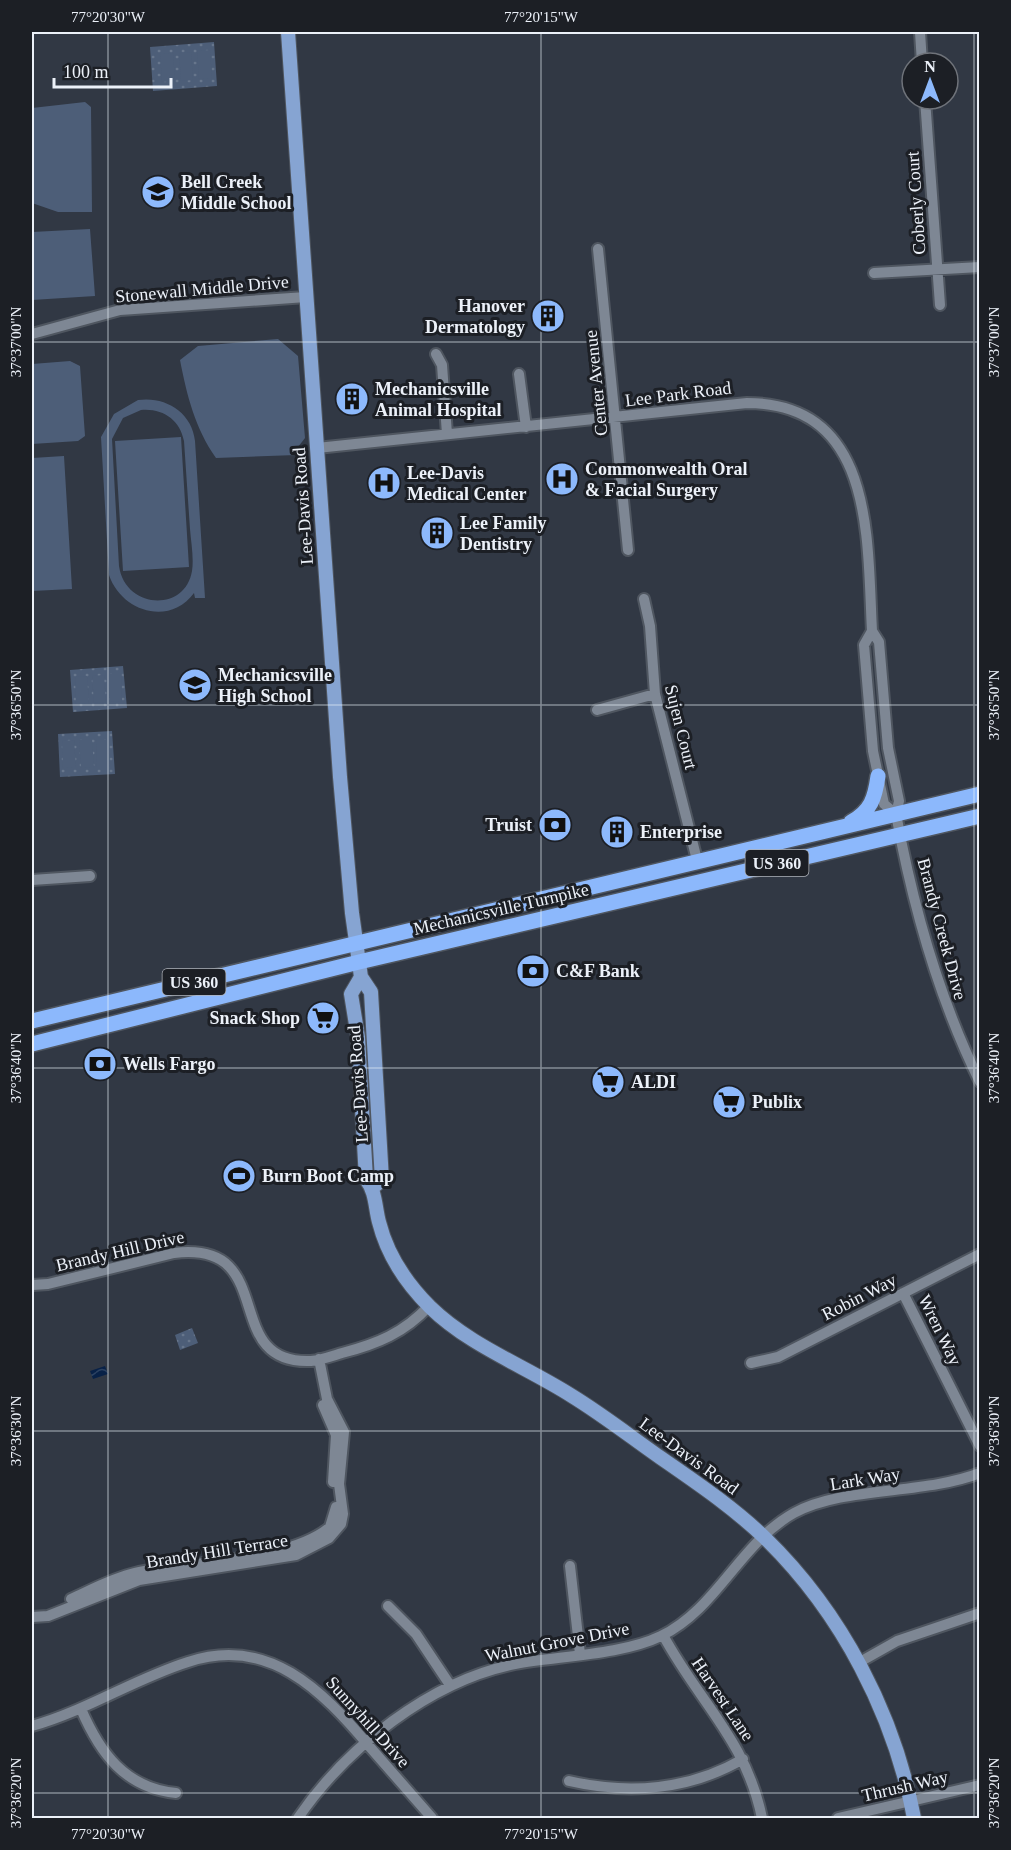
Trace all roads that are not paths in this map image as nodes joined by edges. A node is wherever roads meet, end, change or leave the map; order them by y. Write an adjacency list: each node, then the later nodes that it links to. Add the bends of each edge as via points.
1 (288, 32): 9 (main road, Lee-Davis Road)
2 (920, 32): 3 (street)
3 (921, 51)
4 (926, 111): 7 (street, Coberly Court)
5 (598, 249): 14 (street, Center Avenue)
6 (980, 267): 7 (street)
7 (937, 270): 8 (street); 10 (street, Coberly Court)
8 (874, 273)
9 (306, 297): 11 (street, Stonewall Middle Drive, via 120,310); 17 (main road, Lee-Davis Road)
10 (940, 306)
11 (32, 334)
12 (436, 354): 16 (street, via 441,365)
13 (519, 374): 15 (street)
14 (616, 418): 15 (street, Lee Park Road); 18 (street, Center Avenue); 20 (street, Lee Park Road, via 761,403 793,410 817,423 847,458 859,489)
15 (526, 427): 16 (street, Lee Park Road)
16 (447, 435): 17 (street, Lee Park Road)
17 (317, 448): 32 (main road, Lee-Davis Road)
18 (628, 550)
19 (644, 599): 21 (street, Sujen Court)
20 (872, 631): 23 (street, Lee Park Road, via 864,645 868,714); 25 (street, Lee Park Road, via 879,642 888,748 899,801)
21 (655, 694): 22 (street); 29 (street, Sujen Court)
22 (597, 710)
23 (878, 776): 25 (street, Lee Park Road, via 884,804); 27 (highway, via 872,805)
24 (980, 794): 25 (highway, Mechanicsville Turnpike / US 360)
25 (896, 814): 27 (highway, Mechanicsville Turnpike / US 360); 28 (street, Brandy Creek Drive)
26 (980, 816): 28 (highway, Mechanicsville Turnpike / US 360)
27 (843, 827): 29 (highway, Mechanicsville Turnpike / US 360)
28 (900, 834): 33 (highway, Mechanicsville Turnpike / US 360); 37 (street, Brandy Creek Drive, via 936,982)
29 (698, 860): 32 (highway, Mechanicsville Turnpike / US 360)
30 (90, 876): 31 (street)
31 (32, 880)
32 (356, 943): 33 (main road, Lee-Davis Road); 34 (highway, Mechanicsville Turnpike / US 360)
33 (360, 969): 35 (highway, Mechanicsville Turnpike / US 360); 36 (main road, Lee-Davis Road, via 351,994); 38 (main road, Lee-Davis Road, via 371,992)
34 (32, 1021)
35 (32, 1044)
36 (359, 1071): 38 (main road, via 371,1113); 39 (main road, Lee-Davis Road, via 366,1179)
37 (980, 1082)
38 (379, 1120): 39 (main road, Lee-Davis Road, via 382,1180)
39 (372, 1188): 43 (main road, Lee-Davis Road, via 388,1248)
40 (980, 1254): 42 (street, Robin Way)
41 (32, 1286): 44 (street, Brandy Hill Drive, via 174,1253 208,1253 237,1274 256,1334 270,1349 284,1357)
42 (903, 1293): 45 (street, Robin Way, via 778,1357); 46 (street, Wren Way)
43 (429, 1306): 44 (street, Brandy Hill Drive, via 411,1324 384,1340); 48 (main road, Lee-Davis Road, via 478,1342 596,1412 717,1498)
44 (316, 1360): 52 (street, Brandy Hill Terrace, via 327,1399 344,1431 339,1484 343,1514 341,1524 329,1538 296,1555 139,1580 48,1616)
45 (751, 1364)
46 (980, 1446)
47 (980, 1473): 48 (street, Lark Way, via 930,1486 823,1502 795,1513)
48 (763, 1536): 53 (street, Walnut Grove Drive, via 704,1603); 55 (main road, Lee-Davis Road, via 812,1590)
49 (570, 1566): 54 (street)
50 (388, 1606): 56 (street, via 416,1634)
51 (980, 1613): 55 (street, via 897,1641)
52 (32, 1616)
53 (663, 1635): 54 (street, Walnut Grove Drive, via 633,1645); 60 (street, Harvest Lane)
54 (580, 1654): 56 (street, Walnut Grove Drive, via 492,1669)
55 (858, 1663): 64 (main road, Lee-Davis Road, via 888,1722)
56 (450, 1685): 59 (street, Walnut Grove Drive, via 404,1713)
57 (81, 1709): 58 (street, Sunnyhill Drive); 59 (street, Sunnyhill Drive, via 187,1662 243,1656 306,1680 334,1704); 63 (street, via 96,1742 127,1776 151,1788)
58 (32, 1726)
59 (367, 1744): 65 (street, Walnut Grove Drive, via 324,1784); 66 (street, Sunnyhill Drive)
60 (743, 1759): 61 (street, via 696,1780 663,1787 607,1788); 67 (street, Harvest Lane)
61 (569, 1781)
62 (980, 1785): 64 (street, Thrush Way)
63 (176, 1793)
64 (911, 1803): 68 (street, Thrush Way); 69 (main road, Lee-Davis Road)
65 (298, 1818)
66 (432, 1818)
67 (762, 1818)
68 (838, 1818)
69 (914, 1818)

